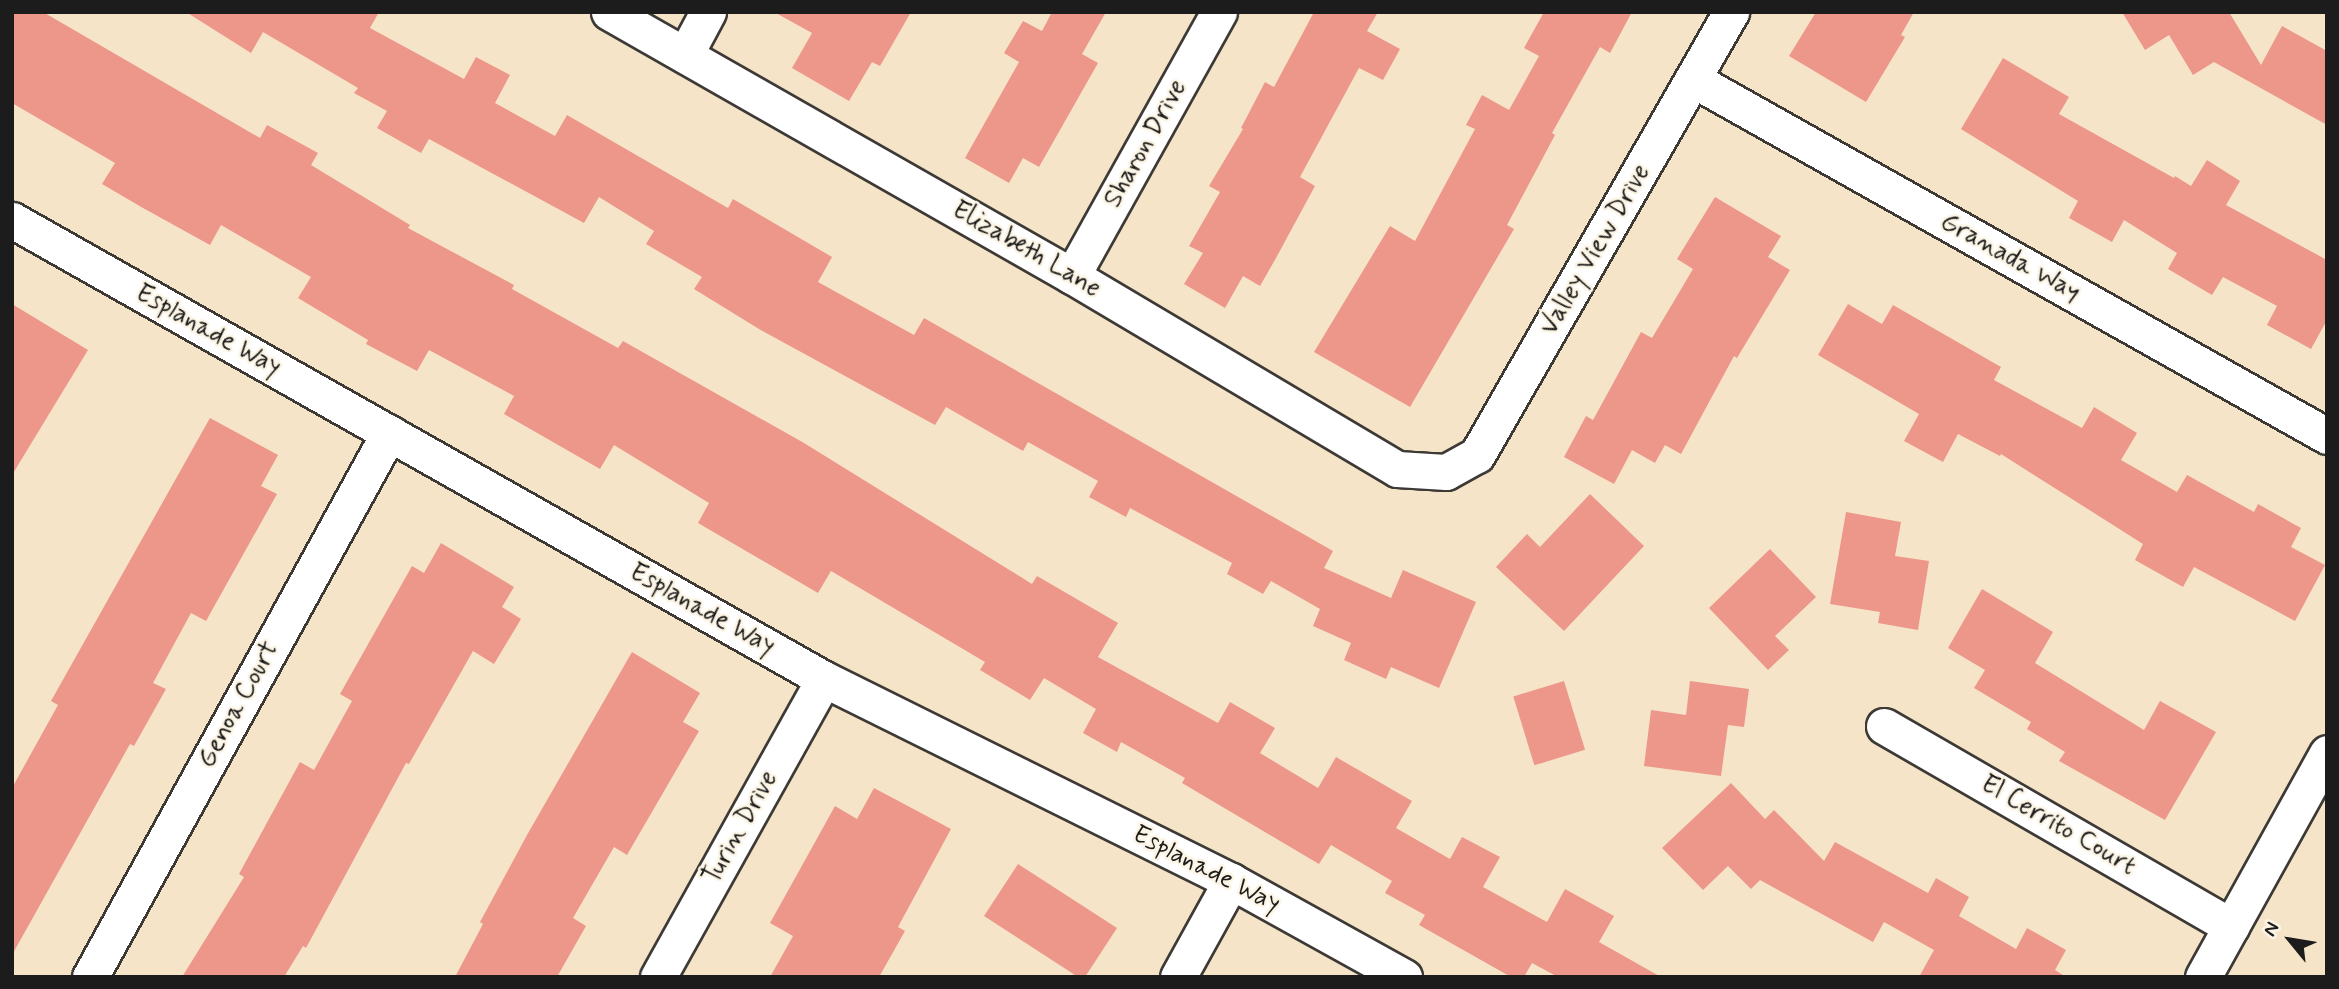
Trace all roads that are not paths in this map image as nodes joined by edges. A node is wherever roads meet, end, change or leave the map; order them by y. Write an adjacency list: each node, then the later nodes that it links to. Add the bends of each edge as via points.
1 (608, 12): 5 (street, Elizabeth Lane)
2 (708, 12): 5 (street)
3 (1219, 12): 8 (street, Sharon Drive)
4 (1731, 12): 6 (street, Valley View Drive)
5 (684, 55): 8 (street, Elizabeth Lane)
6 (1694, 80): 10 (street, Granada Way); 11 (street, Valley View Drive, via 1478,455)
7 (12, 220): 9 (street, Esplanade Way)
8 (1072, 276): 11 (street, Elizabeth Lane, via 1397,469)
9 (389, 433): 12 (street, Esplanade Way); 17 (street, Genoa Court)
10 (2327, 436)
11 (1446, 472)
12 (824, 679): 15 (street, Esplanade Way); 18 (street, Turin Drive)
13 (1884, 726): 16 (street, El Cerrito Court)
14 (2327, 753): 16 (street)
15 (1231, 881): 19 (street); 20 (street, Esplanade Way)
16 (2231, 926): 21 (street)
17 (90, 977)
18 (658, 977)
19 (1178, 977)
20 (1404, 977)
21 (2203, 977)

